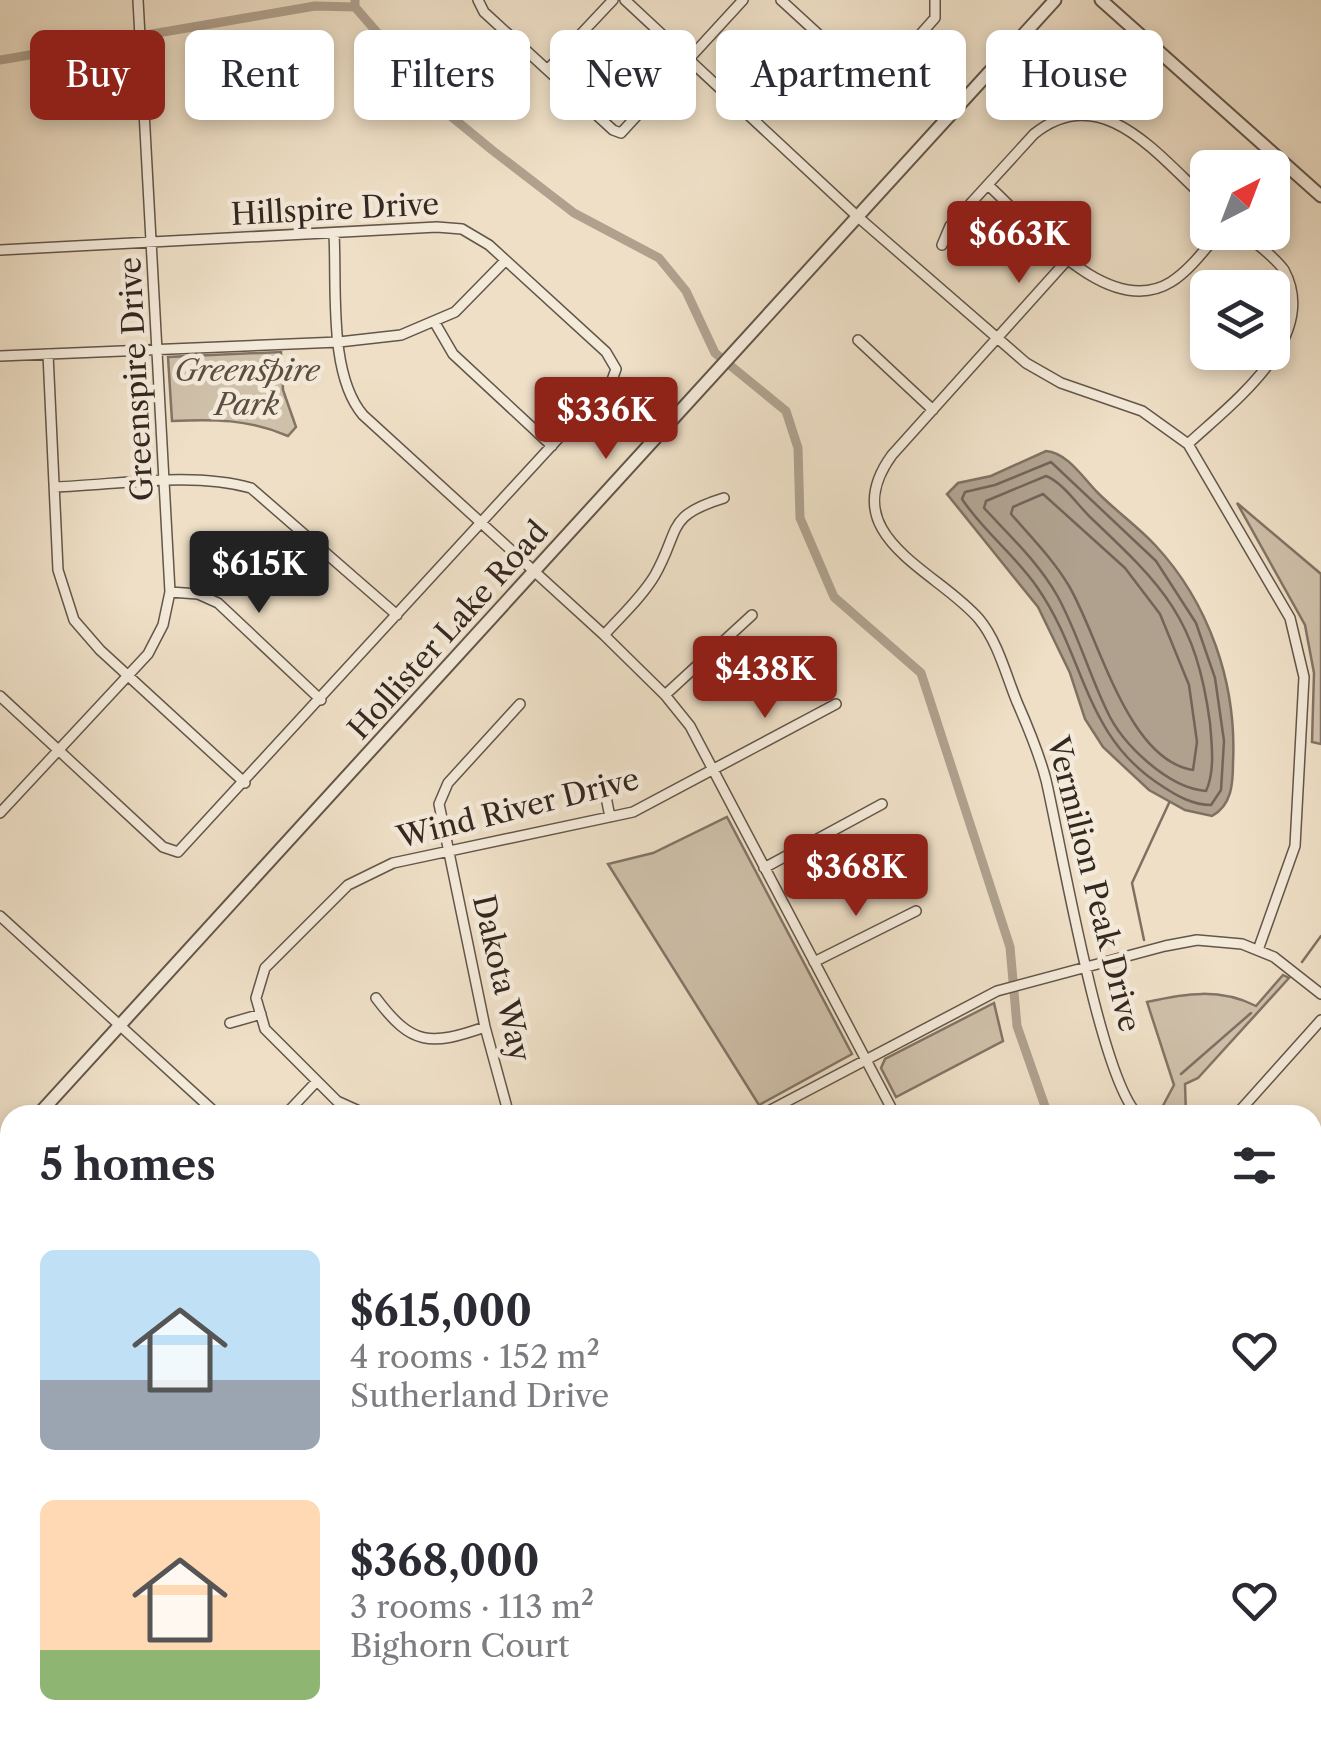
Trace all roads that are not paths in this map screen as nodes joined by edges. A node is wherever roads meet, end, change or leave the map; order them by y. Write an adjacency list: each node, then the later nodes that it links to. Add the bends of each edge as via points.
1 (138, 0): 21 (street, Greenspire Drive)
2 (478, 0): 13 (street)
3 (612, 0): 13 (street)
4 (625, 0): 10 (street)
5 (743, 0): 11 (street)
6 (782, 0): 9 (street, via 872,77 886,73 935,18)
7 (1055, 0): 19 (street, Hollister Lake Road)
8 (1101, 0): 18 (street)
9 (936, 2)
10 (658, 30)
11 (696, 53)
12 (696, 66): 19 (street)
13 (548, 70)
14 (604, 120): 15 (street, via 620,134)
15 (633, 120)
16 (988, 185): 17 (street, via 1047,124 1083,114 1124,126); 22 (street, via 950,226); 26 (street)
17 (1190, 185)
18 (1321, 196)
19 (858, 216): 30 (street); 42 (street, Hollister Lake Road)
20 (334, 234): 21 (street, Hillspire Drive); 27 (street, Hillspire Drive, via 451,227 476,236); 31 (street)
21 (154, 243): 23 (street, Hillspire Drive); 32 (street, Greenspire Drive)
22 (942, 245)
23 (0, 250)
24 (1204, 250): 26 (street, via 1185,271 1147,291 1113,289)
25 (1263, 250): 36 (street, via 1283,268 1296,304 1287,351)
26 (1069, 258): 30 (street, Vermilion Peak Drive)
27 (506, 260): 28 (street); 37 (street, Hillspire Drive, via 606,352 616,369)
28 (436, 323): 31 (street, via 401,335); 37 (street, via 452,354)
29 (858, 340): 35 (street)
30 (998, 340): 35 (street, Vermilion Peak Drive); 36 (street, via 1044,375 1142,411)
31 (339, 342): 32 (street); 41 (street, via 355,406)
32 (157, 350): 33 (street); 38 (street, Greenspire Drive)
33 (48, 354): 34 (street); 39 (street)
34 (0, 356)
35 (933, 410): 66 (street, Vermilion Peak Drive, via 882,468 878,518 895,549 970,609 990,637 1038,752)
36 (1188, 444): 64 (street, via 1290,618 1303,666 1295,846)
37 (552, 446): 41 (street)
38 (166, 482): 39 (street); 43 (street, Greenspire Drive); 45 (street, via 251,488)
39 (55, 487): 47 (street, via 58,570 66,600 84,633)
40 (724, 498): 46 (street, via 695,507 678,522 655,575)
41 (482, 524): 42 (street); 45 (street)
42 (535, 572): 46 (street); 72 (street, Hollister Lake Road)
43 (170, 592): 47 (street, Greenspire Drive, via 155,643); 50 (street, via 218,604)
44 (752, 614): 48 (street)
45 (397, 615): 50 (street)
46 (604, 635): 48 (street)
47 (127, 675): 53 (street, Greenspire Drive); 55 (street)
48 (665, 695): 54 (street)
49 (0, 696): 53 (street)
50 (321, 700): 55 (street)
51 (520, 704): 60 (street, Dakota Way, via 448,783 439,804)
52 (836, 704): 54 (street, Wind River Drive)
53 (57, 750): 55 (street, via 174,852); 58 (street, Greenspire Drive)
54 (714, 772): 59 (street, Wind River Drive); 61 (street)
55 (245, 783)
56 (604, 787): 59 (street)
57 (882, 804): 61 (street)
58 (0, 813)
59 (610, 817): 60 (street, Wind River Drive)
60 (448, 851): 69 (street, Wind River Drive, via 393,862 348,886 265,968 256,998); 73 (street, Dakota Way)
61 (764, 868): 65 (street)
62 (916, 910): 65 (street)
63 (0, 916): 72 (street)
64 (1258, 950): 66 (street, via 1197,940); 67 (street)
65 (814, 962): 74 (street)
66 (1087, 966): 74 (street, via 996,992); 83 (street, Vermilion Peak Drive, via 1120,1086)
67 (1321, 994)
68 (376, 998): 73 (street, via 396,1025 419,1039)
69 (261, 1014): 71 (street); 75 (street, via 265,1029)
70 (1321, 1020): 84 (street)
71 (230, 1023)
72 (120, 1025): 76 (street, Hollister Lake Road); 77 (street)
73 (485, 1027): 80 (street, Dakota Way)
74 (865, 1060): 81 (street); 82 (street)
75 (317, 1081): 78 (street); 79 (street)
76 (47, 1105)
77 (207, 1105)
78 (295, 1105)
79 (346, 1105)
80 (506, 1105)
81 (780, 1105)
82 (890, 1105)
83 (1132, 1105)
84 (1245, 1105)

